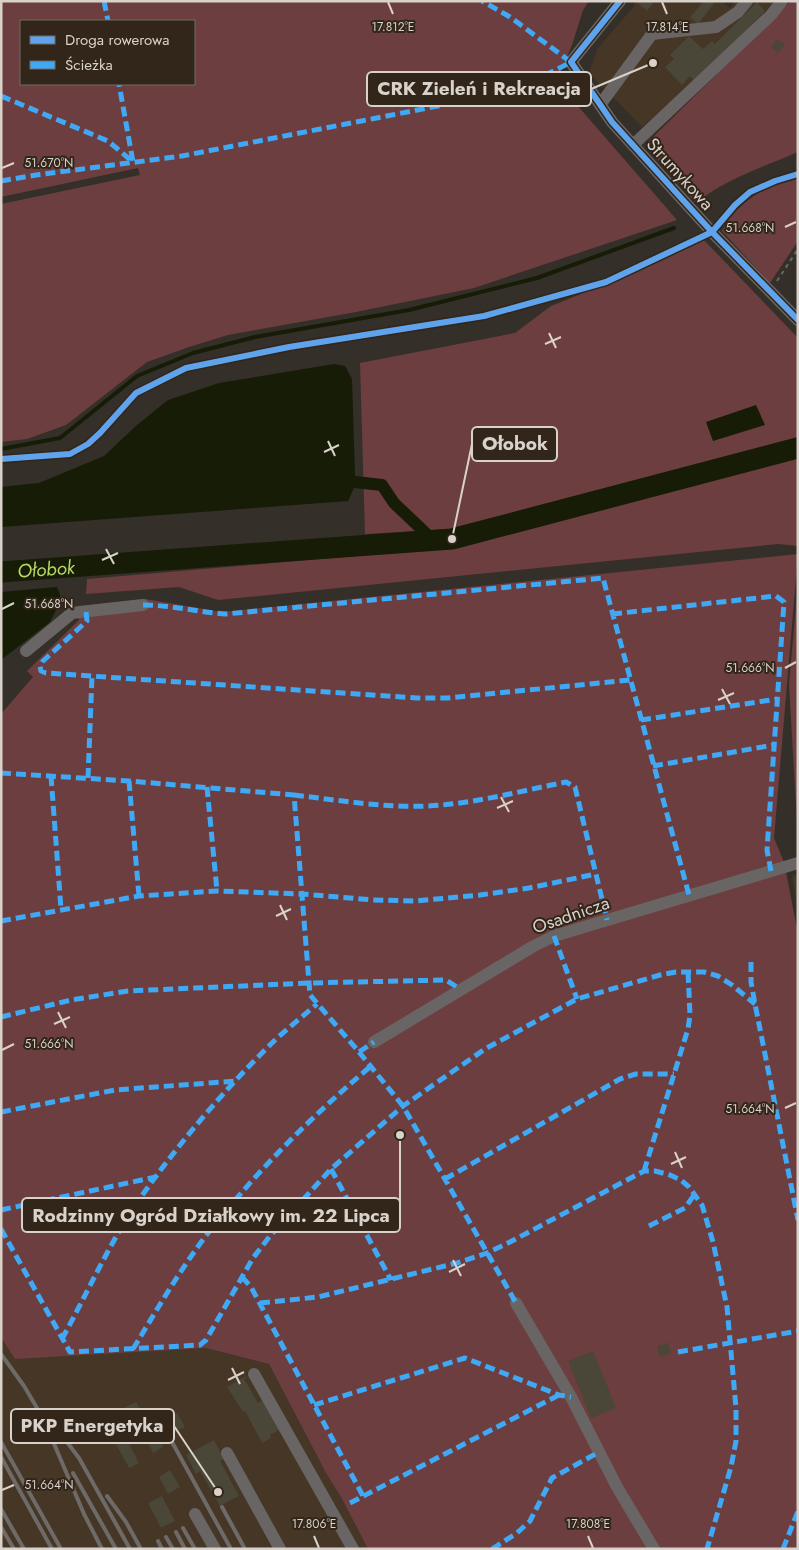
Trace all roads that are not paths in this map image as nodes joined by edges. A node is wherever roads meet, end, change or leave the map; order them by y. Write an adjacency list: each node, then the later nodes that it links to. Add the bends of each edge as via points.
1 (620, 1): 4 (street, Strumykowa, via 571,62)
2 (747, 1): 4 (street, via 738,12 716,27 652,34)
3 (782, 1): 5 (street)
4 (600, 105): 5 (street, Strumykowa)
5 (633, 145): 6 (street, Strumykowa)
6 (798, 320)
7 (143, 605): 8 (street, via 72,614)
8 (26, 652)
9 (798, 863): 10 (street, Osadnicza, via 554,936)
10 (374, 1042)
11 (516, 1303): 18 (street)
12 (254, 1374): 17 (street)
13 (227, 1453): 16 (street)
14 (195, 1514): 15 (street)
15 (215, 1549)
16 (280, 1549)
17 (353, 1549)
18 (654, 1549)

